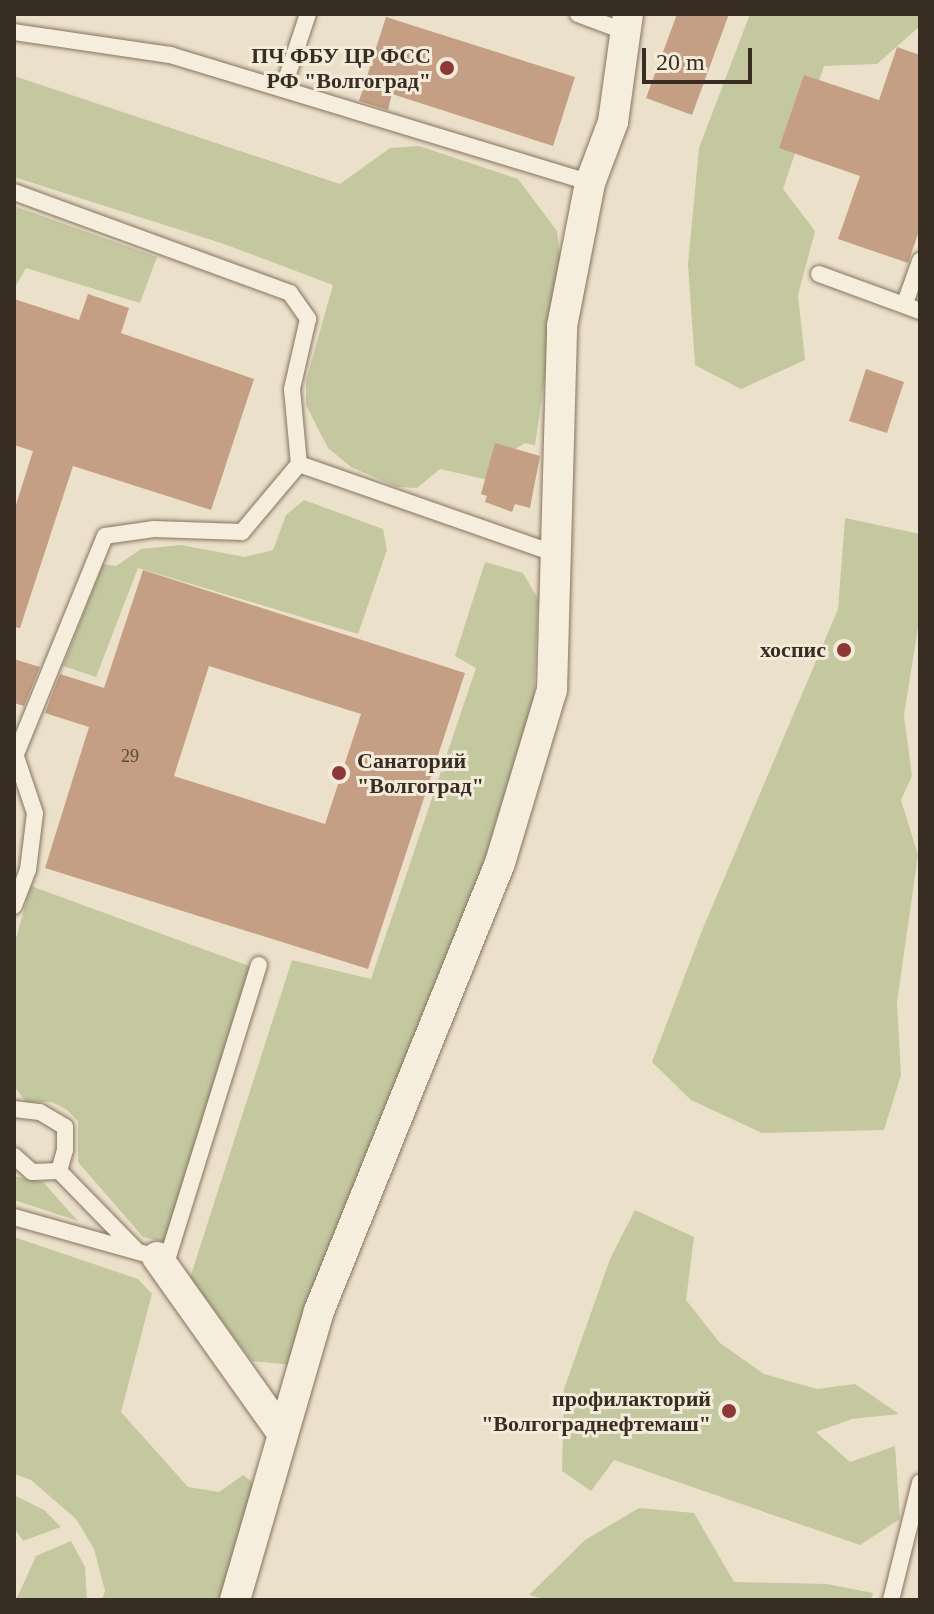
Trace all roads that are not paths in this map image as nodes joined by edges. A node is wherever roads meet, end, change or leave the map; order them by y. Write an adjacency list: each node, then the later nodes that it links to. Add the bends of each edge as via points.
1 (308, 14): 5 (lane)
2 (578, 14): 3 (lane)
3 (627, 23): 6 (street, via 613,122)
4 (14, 32): 5 (lane, via 170,55)
5 (283, 89): 6 (lane)
6 (590, 183): 12 (street, via 562,326)
7 (14, 192): 11 (lane, via 290,293 308,319 292,389)
8 (920, 261): 10 (lane)
9 (819, 274): 10 (lane)
10 (913, 307)
11 (299, 464): 12 (lane); 13 (lane, via 242,532 154,529 105,536)
12 (553, 553): 21 (street, via 552,690 500,863 319,1311)
13 (15, 758): 14 (lane, via 35,813 28,870)
14 (14, 906)
15 (259, 965): 20 (lane, via 167,1260)
16 (14, 1109): 18 (lane, via 40,1112 65,1127)
17 (14, 1156): 18 (lane, via 32,1172)
18 (59, 1171): 20 (lane)
19 (14, 1217): 20 (lane)
20 (147, 1254): 21 (street)
21 (283, 1434): 23 (street)
22 (920, 1483): 24 (lane)
23 (235, 1600)
24 (891, 1600)

